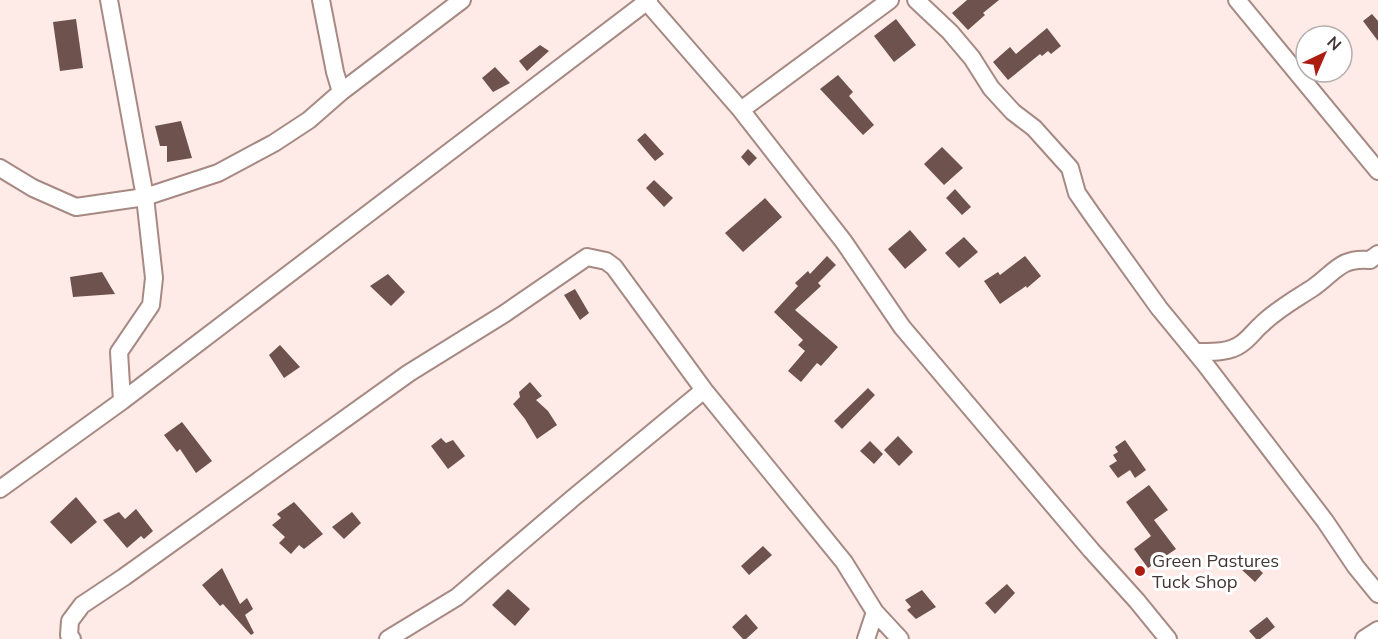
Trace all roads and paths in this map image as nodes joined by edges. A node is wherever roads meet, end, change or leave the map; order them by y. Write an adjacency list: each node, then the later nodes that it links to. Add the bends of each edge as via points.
1 (110, 0): 12 (street)
2 (321, 0): 8 (street)
3 (462, 0): 8 (street)
4 (890, 0): 9 (street)
5 (916, 0): 14 (street, via 965,50 998,96 1064,160 1077,193 1159,308)
6 (1237, 0): 11 (street)
7 (648, 1): 9 (street); 16 (street)
8 (341, 92): 12 (street, via 309,120 246,158 218,173)
9 (741, 110): 25 (street, via 844,242 902,327)
10 (0, 168): 12 (street, via 76,207)
11 (1378, 171)
12 (145, 197): 16 (street, via 154,278 151,305 119,352)
13 (1378, 254): 14 (street, via 1332,271 1277,311 1240,345 1220,352)
14 (1196, 352): 18 (street)
15 (704, 390): 19 (street, via 844,562); 21 (street, via 614,267 587,257 409,373 82,604 70,621); 22 (street, via 457,597)
16 (122, 400): 17 (street)
17 (0, 489)
18 (1378, 594)
19 (875, 612): 23 (street); 24 (street)
20 (1378, 630): 26 (street)
21 (72, 639)
22 (388, 639)
23 (866, 639)
24 (900, 639)
25 (1168, 639)
26 (1364, 639)

